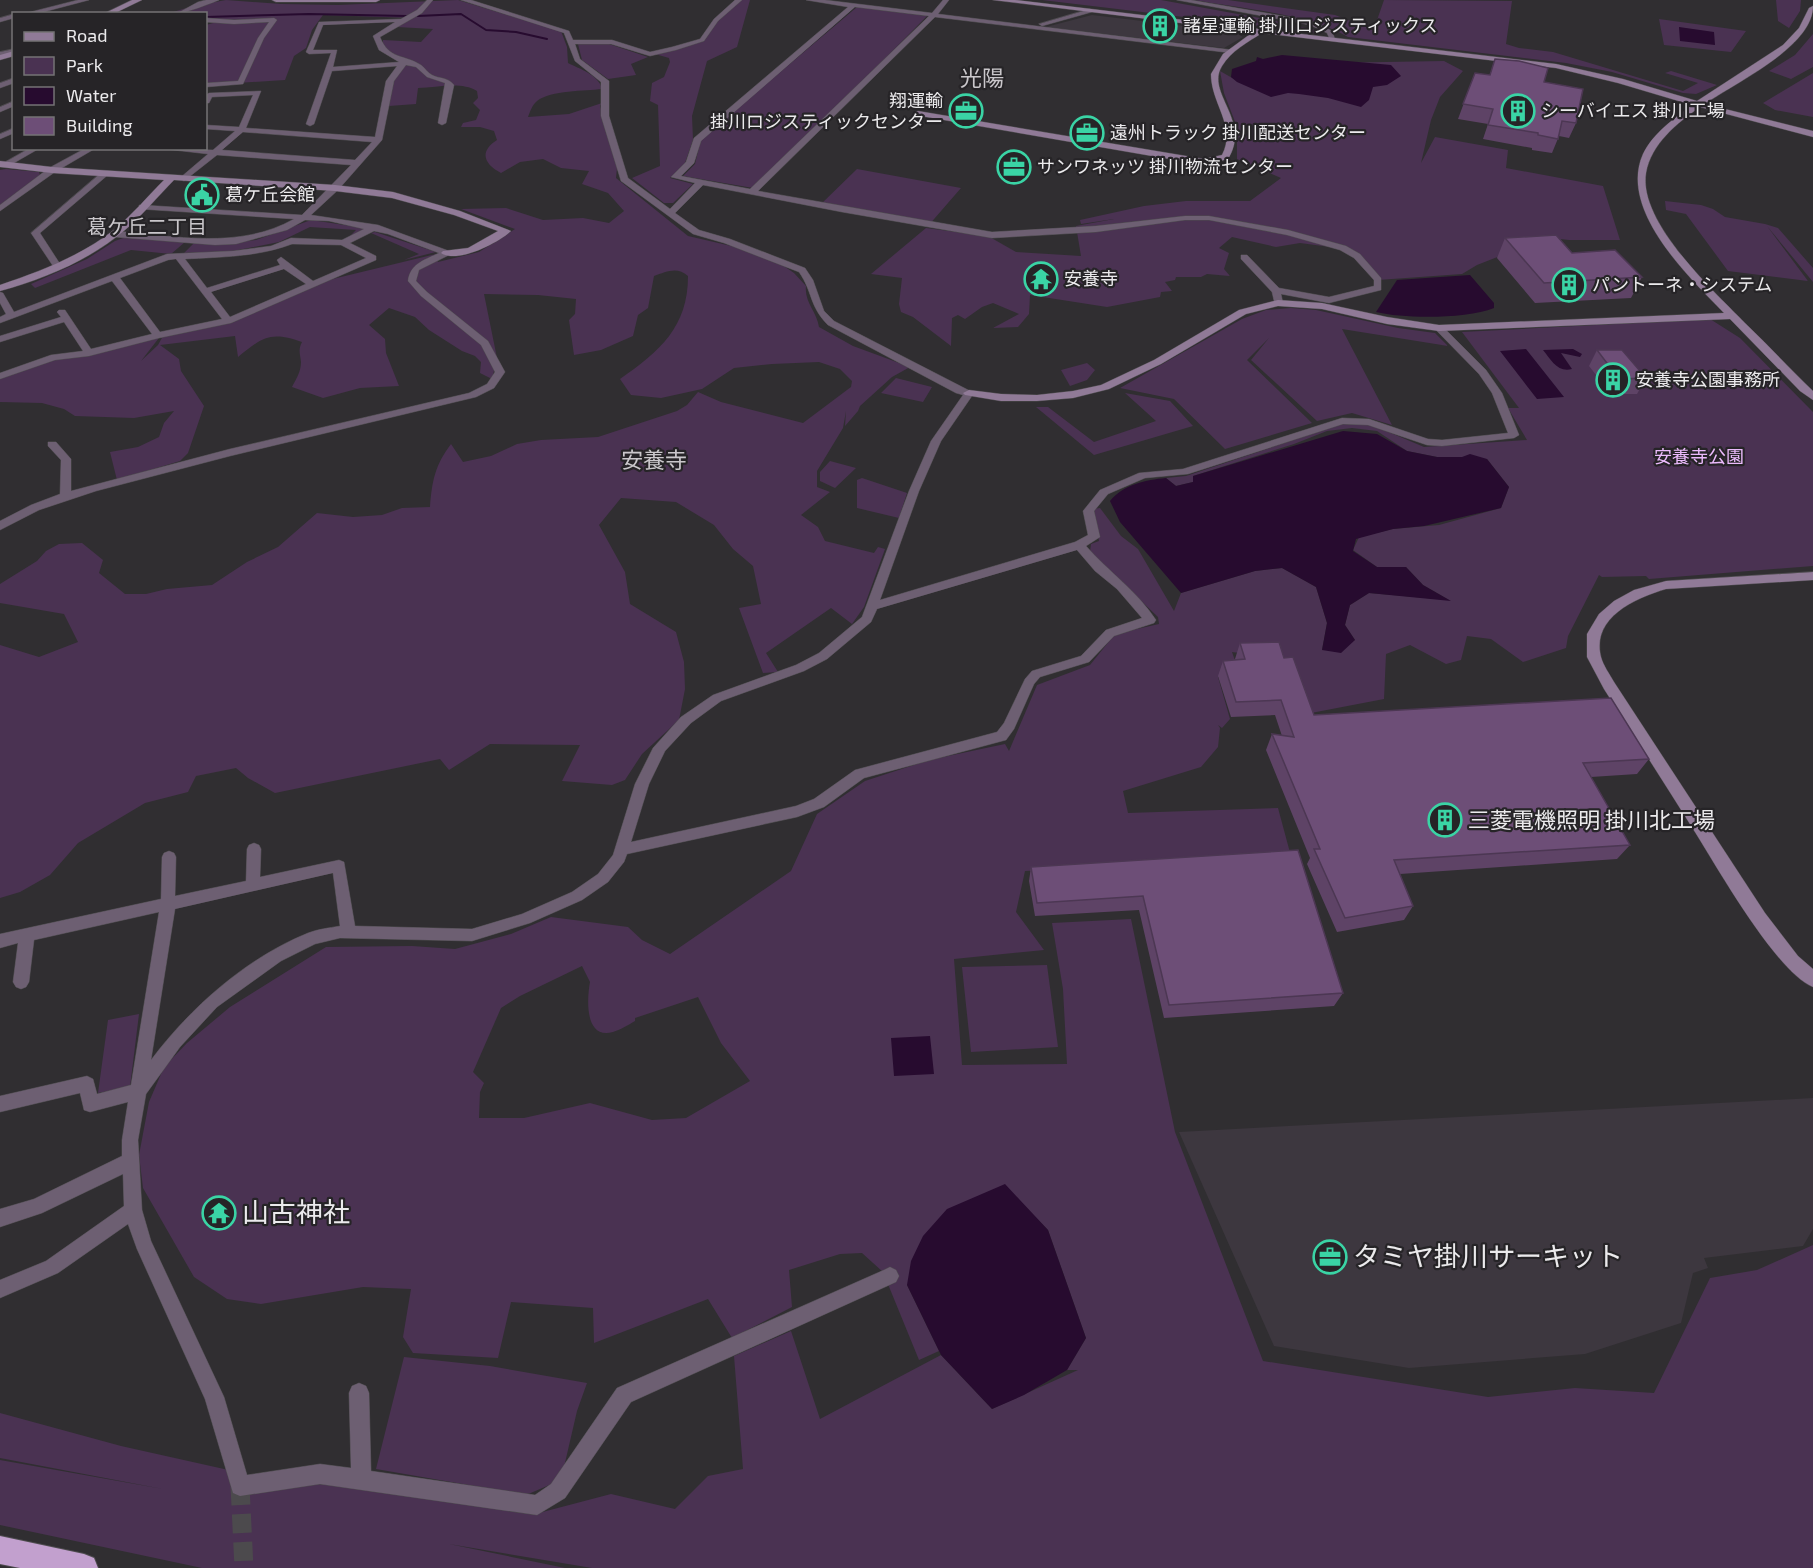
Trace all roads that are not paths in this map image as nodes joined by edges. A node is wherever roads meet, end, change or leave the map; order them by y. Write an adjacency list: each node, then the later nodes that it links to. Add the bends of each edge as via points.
1 (86, 0): 16 (street)
2 (138, 0): 17 (street)
3 (216, 0): 18 (street)
4 (276, 0): 5 (street)
5 (376, 0)
6 (430, 0): 21 (street)
7 (464, 0): 25 (street, via 564,30)
8 (739, 0): 25 (street, via 716,20 702,40 674,49 650,54 612,42)
9 (809, 0): 13 (street)
10 (946, 0): 19 (street)
11 (997, 0): 15 (street)
12 (1180, 0): 24 (street, via 1312,23 1330,32)
13 (854, 5): 19 (street); 49 (street, via 697,140 690,163 675,177)
14 (1813, 9): 31 (street, via 1802,31 1783,49)
15 (1089, 11): 22 (street); 23 (street)
16 (35, 12)
17 (111, 12)
18 (183, 12)
19 (934, 15): 22 (street); 51 (street)
20 (207, 20): 29 (street, via 274,20 261,38 241,83)
21 (404, 20): 27 (street, via 376,36 381,49); 28 (street, via 321,23 309,52 335,51)
22 (1031, 27): 26 (street)
23 (1261, 31): 24 (street); 26 (street)
24 (1332, 39): 31 (street, via 1565,68)
25 (572, 42): 54 (street, via 579,63 605,81 605,116 622,177)
26 (1231, 51): 32 (street, via 1214,77 1232,135 1225,157 1216,161)
27 (403, 63): 28 (street); 33 (street, via 418,66 450,85); 38 (street, via 390,81)
28 (329, 69): 34 (street)
29 (207, 85)
30 (207, 99): 36 (street, via 209,95 258,93)
31 (1697, 104): 37 (street); 75 (street, via 1648,152 1641,172 1643,190 1651,216 1680,261)
32 (918, 113)
33 (442, 123)
34 (310, 124)
35 (207, 127): 36 (street)
36 (242, 129): 38 (street); 42 (street)
37 (1813, 134)
38 (378, 140): 43 (street)
39 (33, 150): 44 (street)
40 (89, 150): 45 (street)
41 (181, 150): 42 (street)
42 (215, 153): 43 (street); 48 (street)
43 (358, 163): 50 (street)
44 (1, 165): 45 (street)
45 (52, 170): 46 (street); 53 (street)
46 (105, 174): 47 (street); 65 (street, via 35,233)
47 (171, 178): 48 (street); 52 (street)
48 (184, 179): 50 (street)
49 (701, 182): 51 (street); 54 (street)
50 (334, 188): 55 (street); 61 (street, via 393,195 506,231 470,251)
51 (752, 192): 70 (street, via 928,226 992,234 1096,229 1185,218 1231,221 1343,248 1357,256 1378,280 1378,288 1332,300)
52 (142, 207): 55 (street); 57 (street)
53 (0, 209)
54 (671, 212): 84 (street, via 696,232 802,270 820,312 831,323)
55 (304, 217): 56 (street); 58 (street, via 252,238)
56 (375, 227): 59 (street); 61 (street)
57 (115, 234): 58 (street); 65 (street)
58 (193, 240): 62 (street)
59 (343, 243): 60 (street, via 291,241); 67 (street, via 373,258)
60 (273, 248): 62 (street); 64 (street)
61 (446, 253): 87 (street, via 416,268 412,281 485,343 500,372 491,386 472,395 301,434)
62 (177, 257): 66 (street, via 167,257); 69 (street)
63 (1244, 257): 70 (street)
64 (285, 266): 67 (street); 69 (street)
65 (58, 267): 68 (street)
66 (115, 278): 72 (street); 80 (street)
67 (312, 284): 78 (street)
68 (0, 288)
69 (206, 291): 78 (street)
70 (1276, 291): 73 (street)
71 (0, 295): 74 (street)
72 (54, 300): 74 (street); 76 (street)
73 (1278, 303): 79 (street, via 1319,305); 84 (street, via 1244,310 1189,345 1106,387 1004,398)
74 (12, 316): 77 (street)
75 (1732, 316): 79 (street); 85 (street)
76 (66, 318): 81 (street); 82 (street)
77 (0, 320)
78 (228, 321): 80 (street)
79 (1439, 328): 89 (street, via 1483,372 1497,393 1514,435 1427,442 1369,422 1342,421 1184,472 1143,475 1104,492 1088,511 1094,537)
80 (158, 335): 82 (street)
81 (0, 339)
82 (89, 352): 83 (street, via 54,357)
83 (0, 376)
84 (969, 393): 91 (street, via 936,441)
85 (1813, 397)
86 (52, 444): 87 (street, via 66,459)
87 (65, 496): 88 (street)
88 (0, 526)
89 (1079, 545): 91 (street); 93 (street, via 1150,620 1110,633 1085,658 1036,674 1001,736 860,774 819,803 797,812)
90 (1813, 576): 100 (street, via 1657,588 1639,593 1604,617 1594,634 1594,657 1759,918 1792,961)
91 (873, 606): 93 (street, via 862,625 823,656 717,698 686,720 660,748 642,784)
92 (254, 849): 95 (street)
93 (621, 850): 97 (street, via 603,878 577,896 525,919 482,932)
94 (169, 857): 96 (street)
95 (253, 885): 96 (street); 97 (street, via 339,866)
96 (168, 904): 98 (street); 102 (street)
97 (348, 932): 102 (street, via 312,938 276,956 212,1002 174,1042)
98 (27, 935): 99 (street); 101 (street)
99 (0, 941)
100 (1813, 980)
101 (21, 982)
102 (138, 1091): 103 (street, via 90,1104 87,1084); 104 (street, via 130,1140)
103 (0, 1104)
104 (131, 1161): 105 (street); 106 (street, via 36,1207)
105 (133, 1210): 108 (street, via 52,1267); 110 (street, via 143,1243 214,1396 240,1486 320,1474)
106 (0, 1218)
107 (890, 1276): 110 (street, via 624,1395 558,1491 537,1505)
108 (0, 1288)
109 (359, 1393): 110 (street)
110 (361, 1480)
111 (0, 1550): 112 (highway)
112 (84, 1568)

